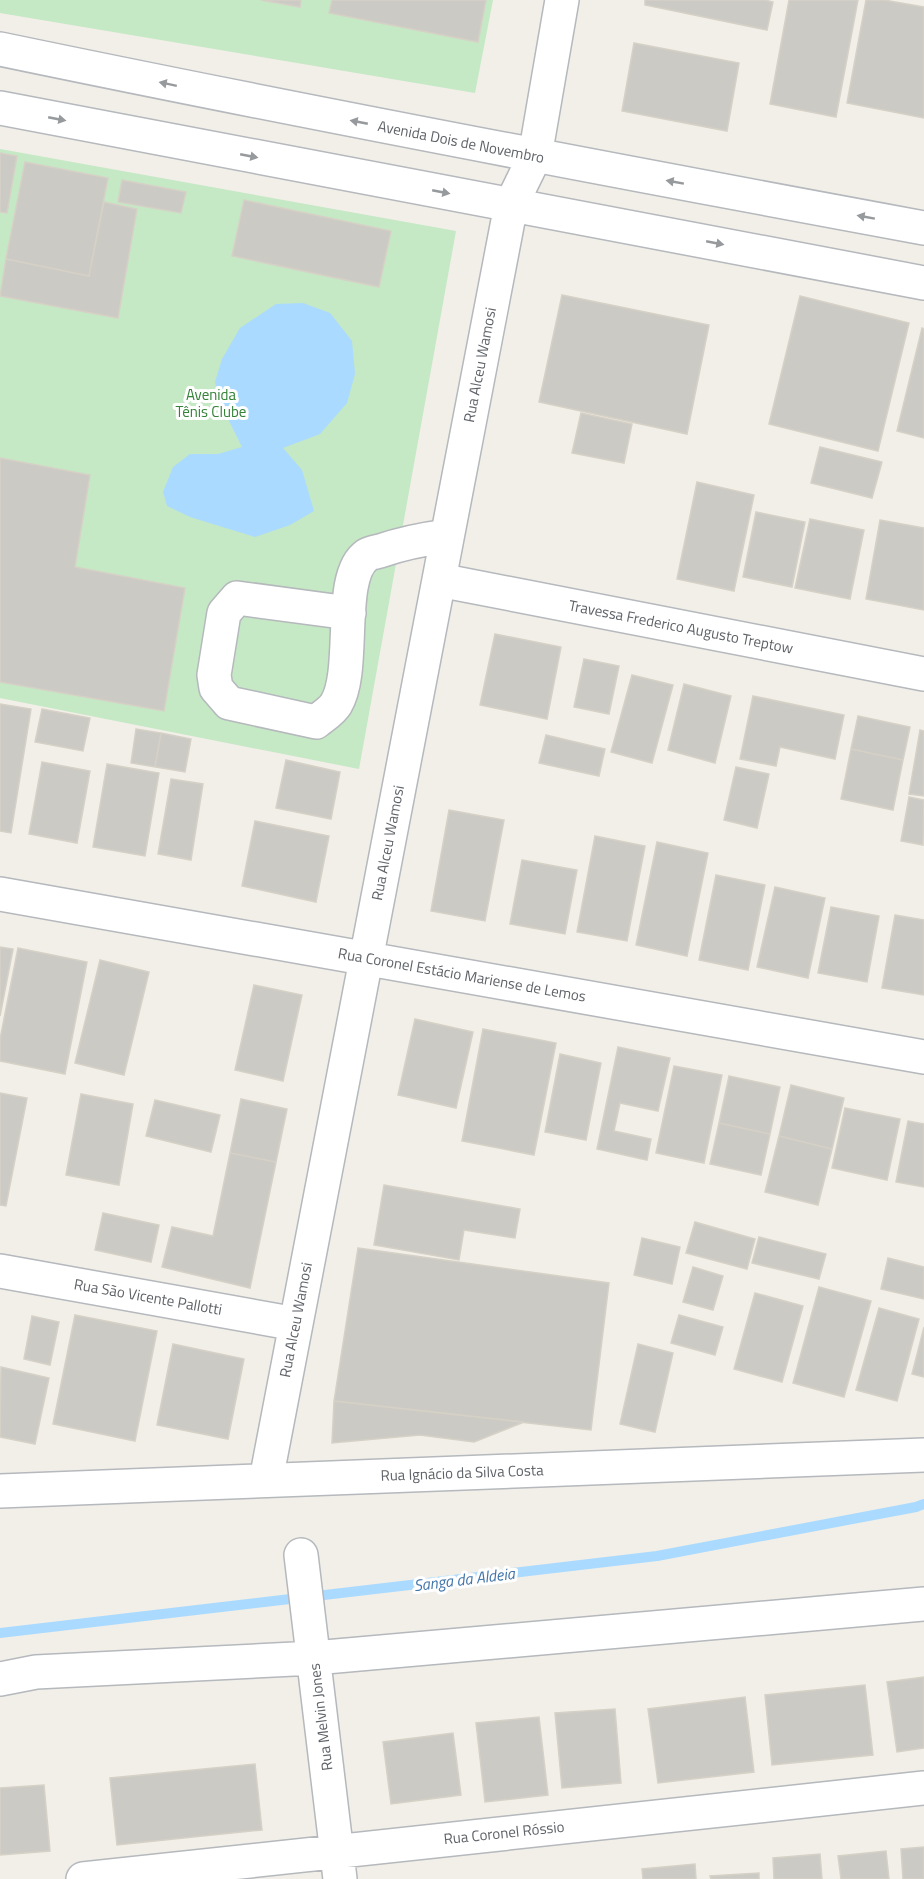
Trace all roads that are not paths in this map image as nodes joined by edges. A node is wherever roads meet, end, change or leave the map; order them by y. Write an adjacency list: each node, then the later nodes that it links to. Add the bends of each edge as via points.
1 (562, 0): 4 (street, Rua Alceu Wamosi)
2 (0, 49): 4 (street, Avenida Dois de Novembro, one-way to 2)
3 (0, 108): 5 (street, one-way to 5)
4 (535, 156): 5 (street, Rua Alceu Wamosi); 6 (street, Avenida Dois de Novembro, one-way to 4)
5 (511, 205): 7 (street, one-way to 7); 8 (street, Rua Alceu Wamosi)
6 (924, 228)
7 (924, 283)
8 (447, 536): 9 (street, Rua Alceu Wamosi); 10 (street, via 417,540 367,555 351,584)
9 (439, 580): 11 (street, Travessa Frederico Augusto Treptow); 13 (street, Rua Alceu Wamosi)
10 (349, 613): 10 (street, via 344,689 335,707 316,722 229,703 216,688 213,675 224,613 237,598)
11 (924, 674)
12 (0, 894): 13 (street, Rua Coronel Estácio Mariense de Lemos)
13 (366, 958): 14 (street, Rua Coronel Estácio Mariense de Lemos); 16 (street, Rua Alceu Wamosi)
14 (924, 1057)
15 (0, 1271): 16 (street, Rua São Vicente Pallotti)
16 (296, 1324): 18 (street, Rua Alceu Wamosi)
17 (924, 1455): 18 (street, Rua Ignácio da Silva Costa)
18 (266, 1480): 19 (street, Rua Ignácio da Silva Costa)
19 (0, 1491)
20 (301, 1555): 22 (street, Rua Melvin Jones)
21 (924, 1604): 22 (street)
22 (314, 1658): 23 (street, via 36,1672); 25 (street, Rua Melvin Jones)
23 (0, 1679)
24 (924, 1788): 25 (street, Rua Coronel Róssio)
25 (338, 1865): 26 (street, Rua Coronel Róssio)
26 (85, 1879)

